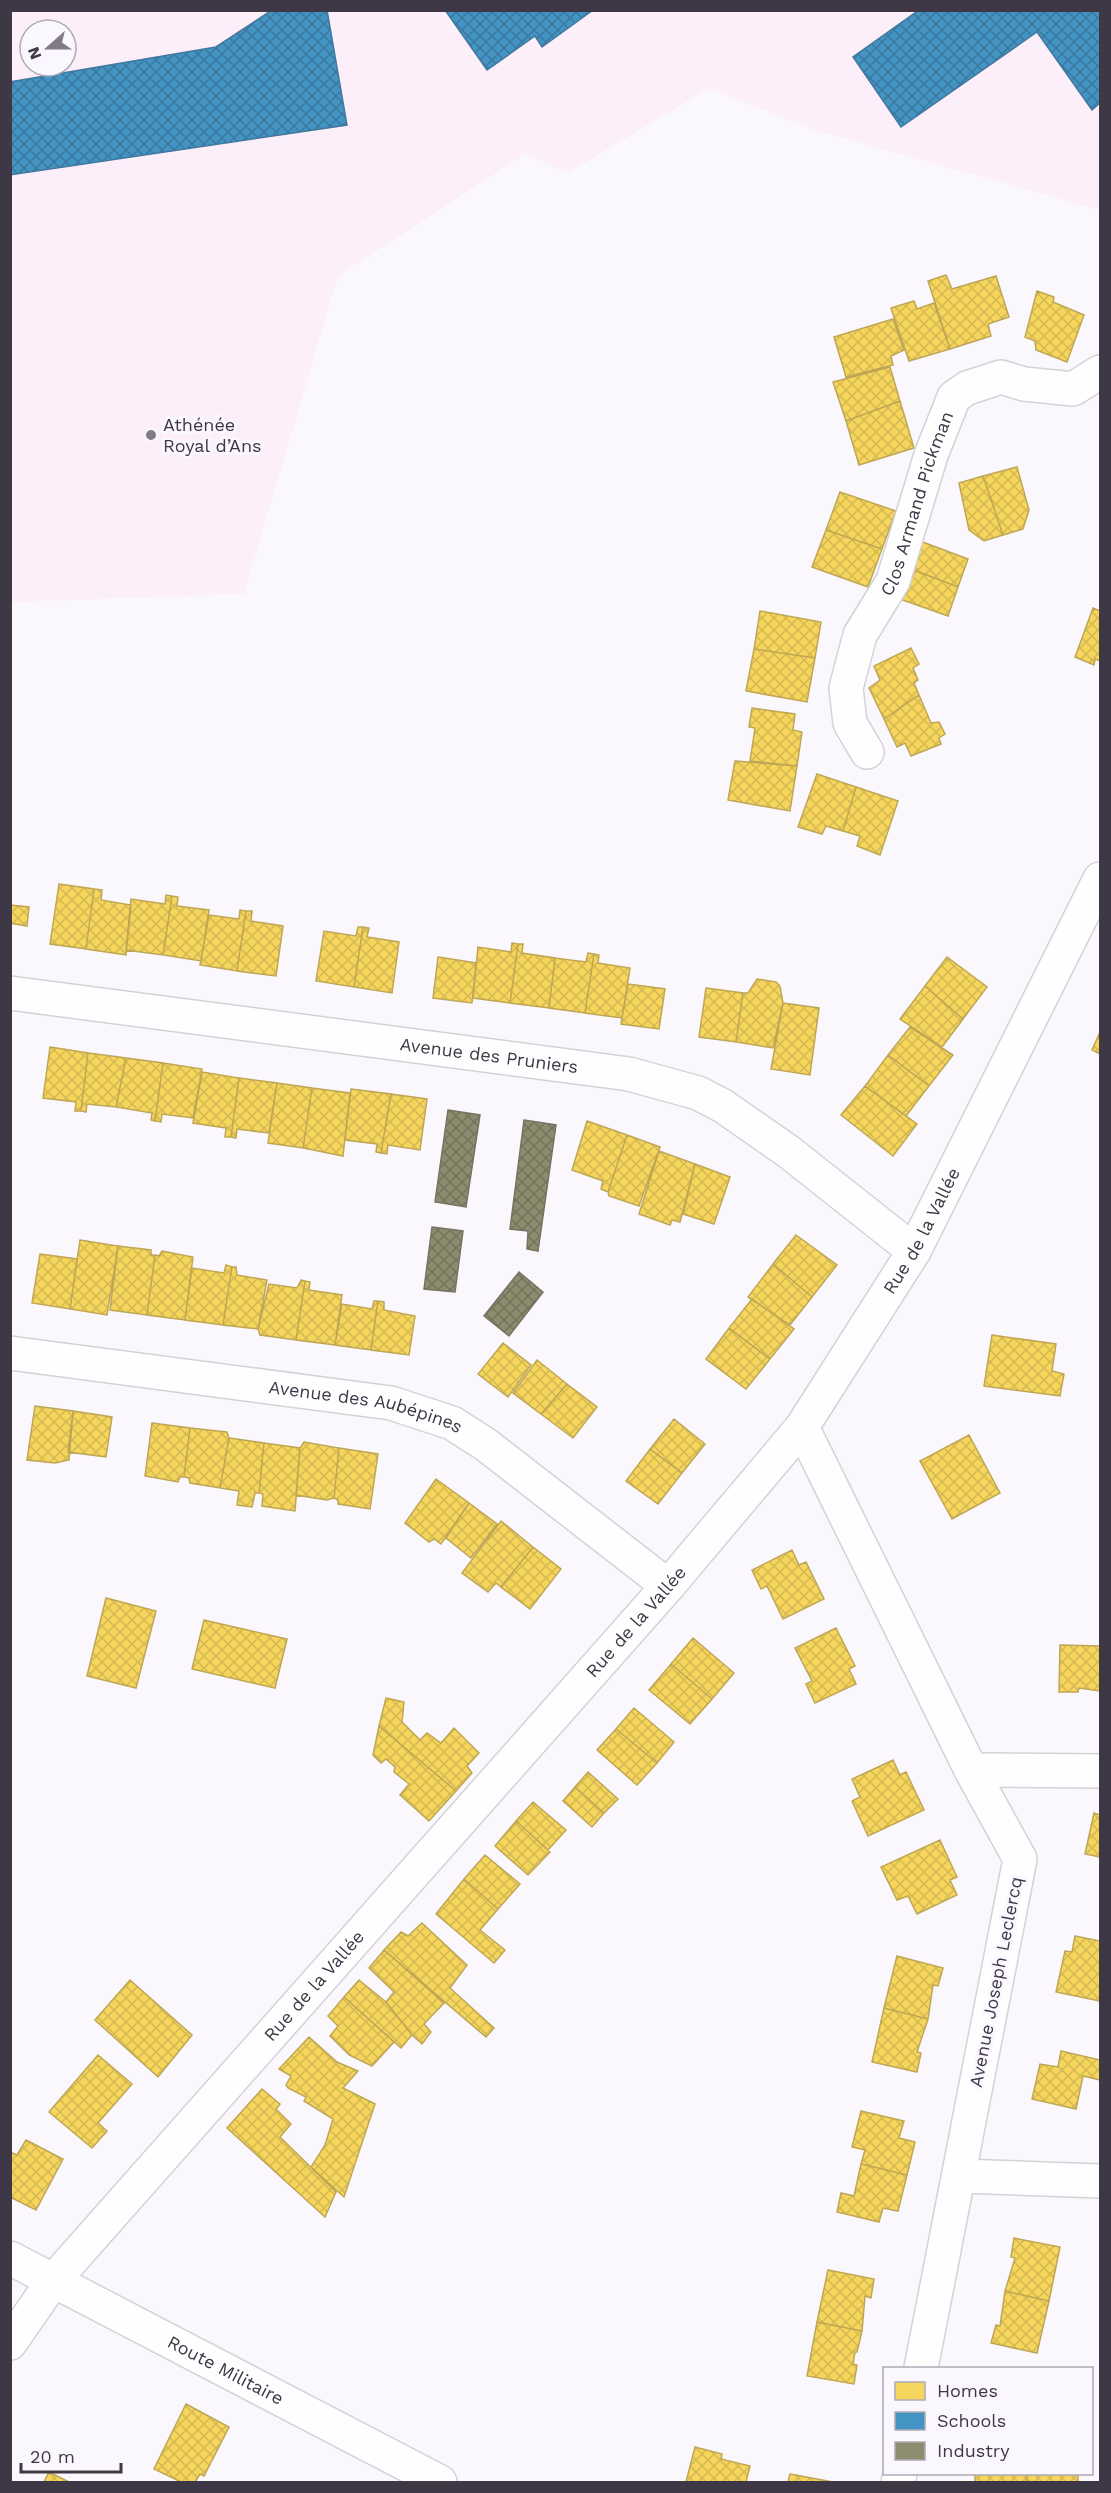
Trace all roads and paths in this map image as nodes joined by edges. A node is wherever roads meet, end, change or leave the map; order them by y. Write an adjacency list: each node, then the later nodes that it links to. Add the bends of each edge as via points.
1 (1101, 372): 2 (street, Clos Armand Pickman, via 1073,389 1024,384 1001,377 967,388 954,397 931,455 893,581 860,635 846,688 850,723)
2 (867, 752)
3 (1101, 879): 5 (street, Rue de la Vallée)
4 (10, 993): 5 (street, Avenue des Pruniers, via 659,1080 698,1092 753,1126)
5 (914, 1251): 7 (street, Rue de la Vallée)
6 (10, 1353): 8 (street, Avenue des Aubépines, via 391,1403 433,1416 485,1444)
7 (801, 1427): 8 (street, Rue de la Vallée); 9 (street, Avenue Joseph Leclercq)
8 (668, 1586): 14 (street, Rue de la Vallée)
9 (970, 1770): 10 (street); 11 (street, Avenue Joseph Leclercq, via 1020,1859)
10 (1101, 1771)
11 (960, 2176): 12 (street); 16 (street, Avenue Joseph Leclercq)
12 (1101, 2181)
13 (10, 2258): 14 (street, Route Militaire)
14 (53, 2282): 15 (street, Rue de la Vallée); 17 (street, Route Militaire)
15 (10, 2343)
16 (921, 2367)
17 (440, 2482)

